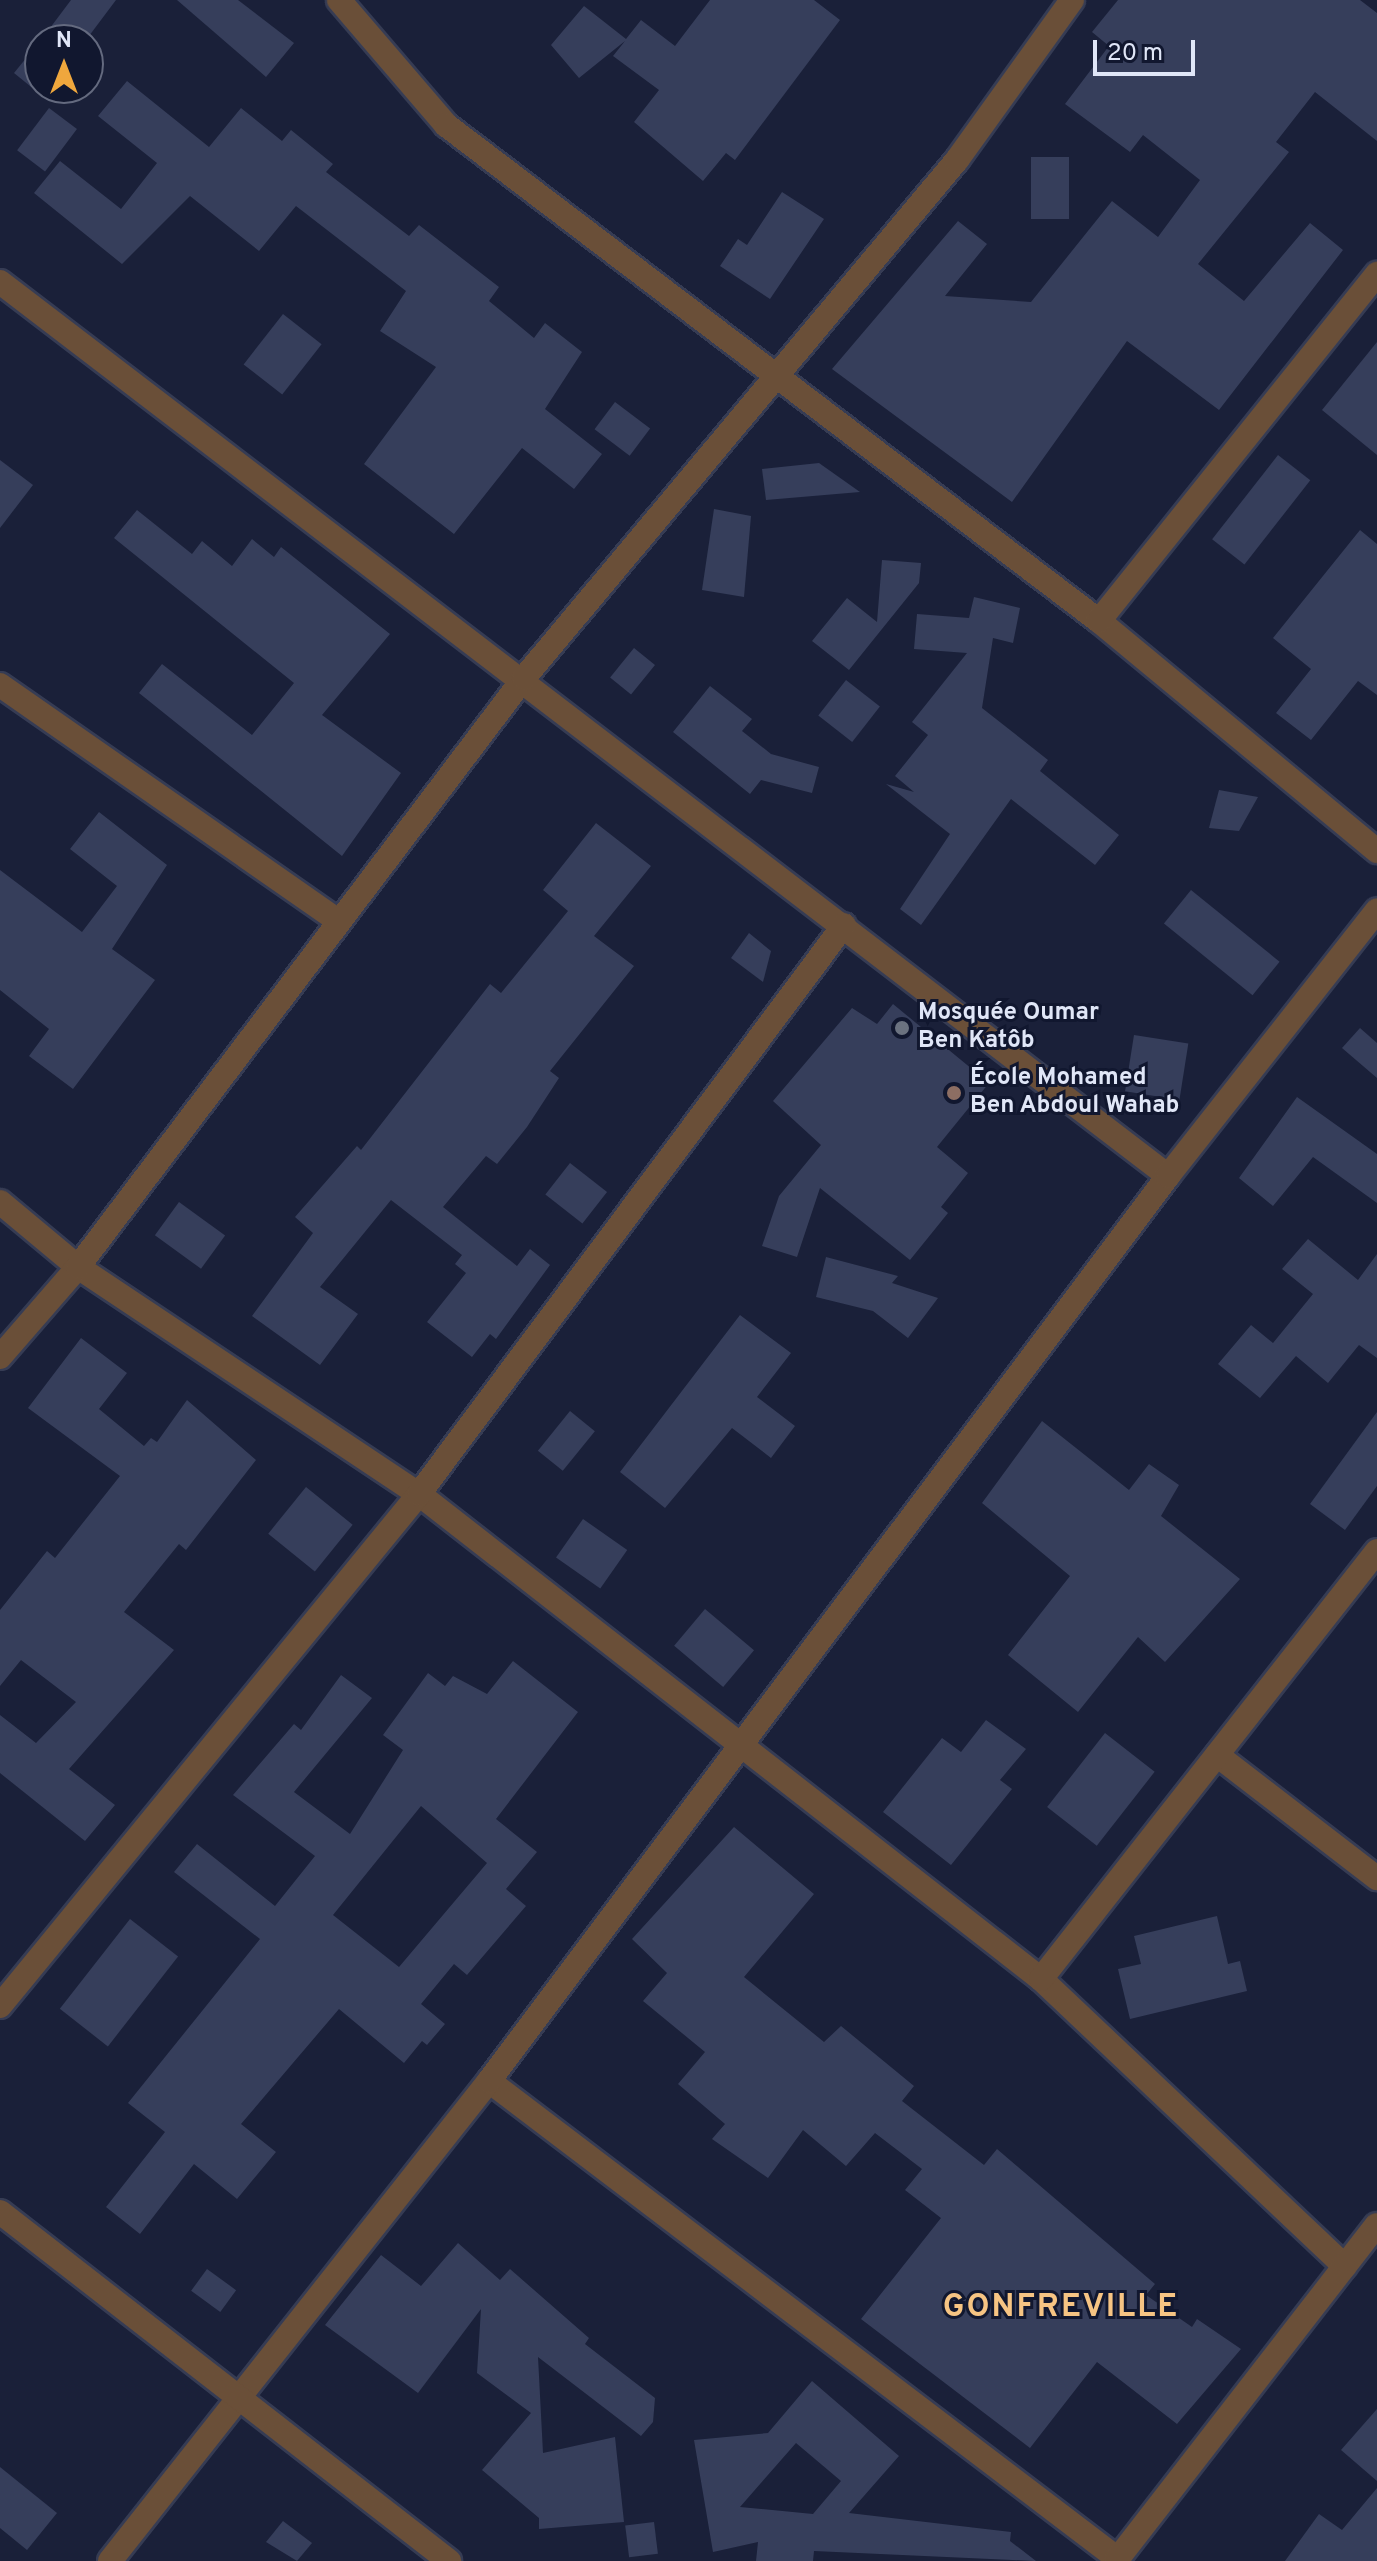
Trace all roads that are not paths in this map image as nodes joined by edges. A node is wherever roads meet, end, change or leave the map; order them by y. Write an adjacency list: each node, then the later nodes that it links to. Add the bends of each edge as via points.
1 (339, 0): 5 (street, via 446,125)
2 (1072, 0): 5 (street, via 957,160)
3 (1377, 274): 6 (street)
4 (0, 282): 7 (street)
5 (773, 371): 6 (street); 7 (street)
6 (1099, 621): 9 (street)
7 (524, 678): 11 (street); 12 (street)
8 (0, 685): 11 (street)
9 (1377, 851)
10 (1377, 910): 13 (street)
11 (335, 919): 15 (street)
12 (844, 925): 13 (street); 17 (street)
13 (1168, 1176): 19 (street)
14 (0, 1202): 15 (street)
15 (78, 1267): 16 (street); 17 (street)
16 (0, 1357)
17 (419, 1494): 19 (street); 23 (street)
18 (1377, 1551): 20 (street)
19 (739, 1741): 22 (street); 24 (street)
20 (1217, 1755): 21 (street); 22 (street)
21 (1377, 1878)
22 (1041, 1979): 27 (street)
23 (0, 2006)
24 (489, 2081): 28 (street); 29 (street)
25 (0, 2212): 28 (street)
26 (1377, 2225): 27 (street)
27 (1345, 2266): 29 (street)
28 (238, 2397): 30 (street); 31 (street)
29 (1117, 2560)
30 (110, 2561)
31 (449, 2561)

